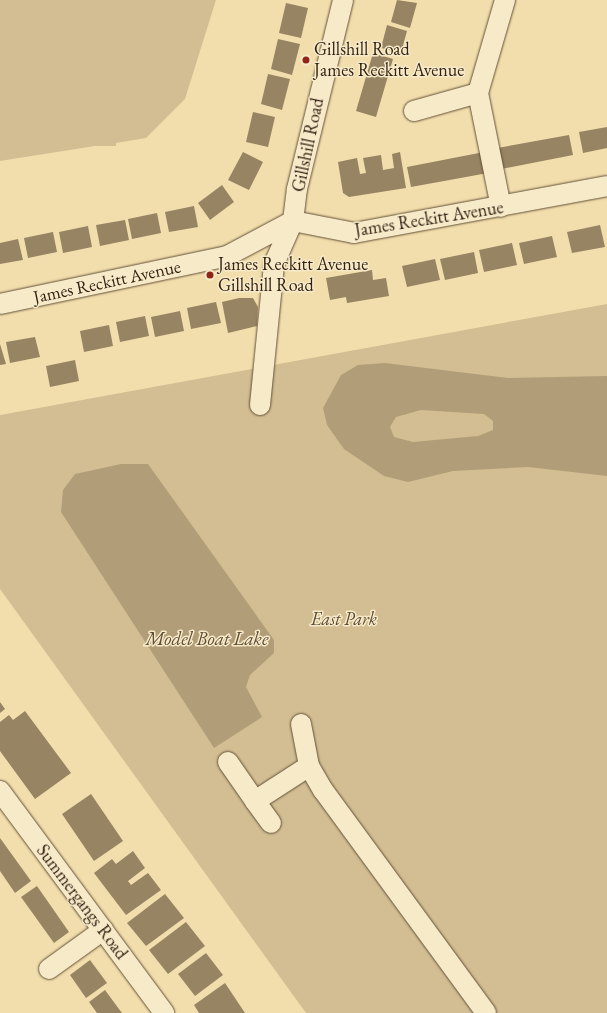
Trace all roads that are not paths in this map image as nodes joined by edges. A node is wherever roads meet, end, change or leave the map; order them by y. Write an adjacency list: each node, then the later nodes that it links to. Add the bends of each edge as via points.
1 (343, 0): 7 (street, Gillshill Road, via 298,182)
2 (505, 0): 3 (street)
3 (478, 93): 4 (street); 6 (street)
4 (414, 111)
5 (607, 186): 6 (street, James Reckitt Avenue)
6 (501, 207): 7 (street, James Reckitt Avenue, via 354,234)
7 (293, 221): 8 (street, James Reckitt Avenue, via 227,256); 9 (street, Gillshill Road, via 274,264)
8 (0, 304)
9 (260, 405)
10 (300, 724): 12 (street)
11 (228, 762): 14 (street)
12 (309, 766): 14 (street); 19 (street, via 323,790)
13 (3, 801): 16 (street, Summergangs Road)
14 (255, 801): 15 (street)
15 (271, 823)
16 (104, 930): 17 (street); 18 (street, Summergangs Road)
17 (50, 969)
18 (164, 1013)
19 (486, 1013)

